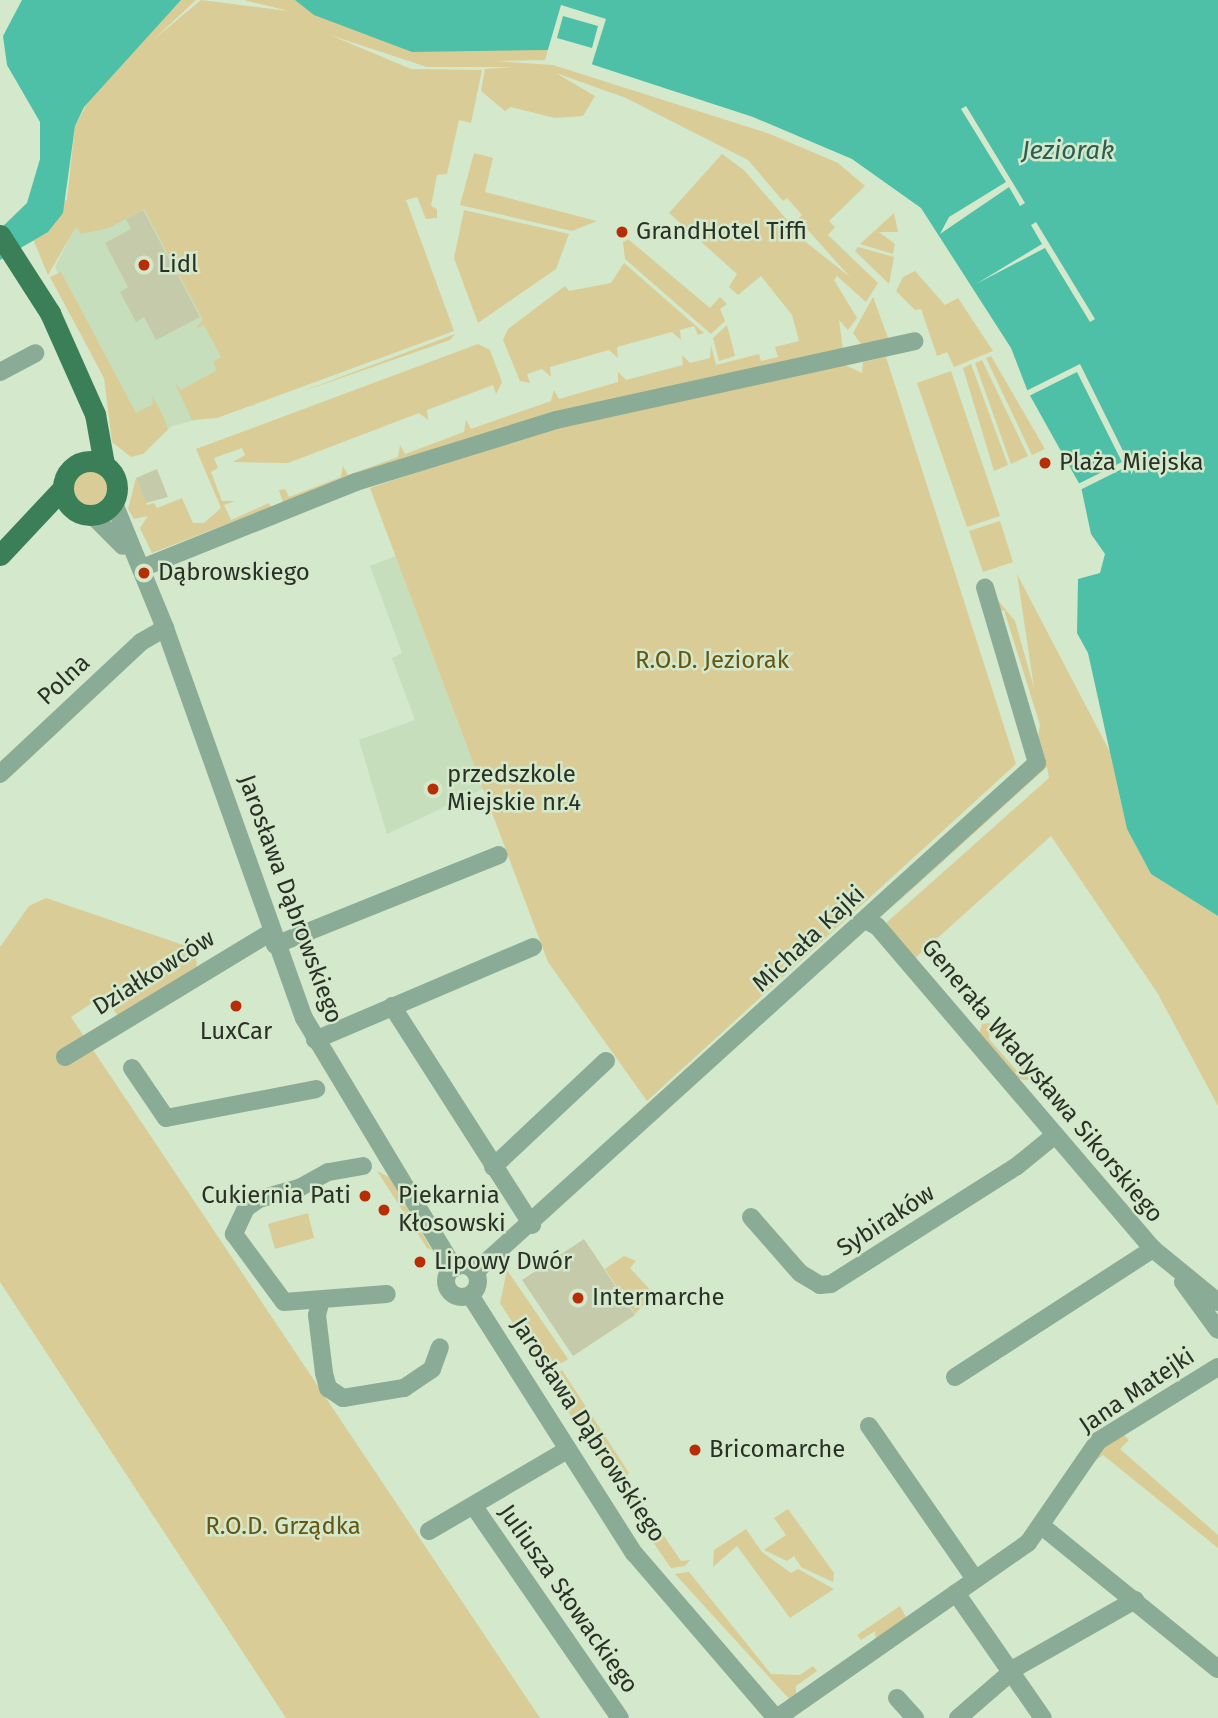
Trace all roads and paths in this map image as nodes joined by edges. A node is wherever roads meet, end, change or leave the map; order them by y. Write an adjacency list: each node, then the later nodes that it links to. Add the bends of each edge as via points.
1 (0, 235): 5 (main road, via 23,265)
2 (914, 341): 12 (street, via 556,420 356,482)
3 (36, 353): 4 (street)
4 (0, 372)
5 (87, 399): 6 (main road, via 87,446); 7 (main road, via 95,414)
6 (80, 463): 7 (main road); 8 (main road, via 68,472)
7 (104, 464): 9 (main road, via 116,481)
8 (63, 488): 10 (main road); 11 (main road)
9 (113, 501): 10 (main road); 12 (street, Jarosława Dąbrowskiego)
10 (83, 512): 11 (main road); 12 (street, Jarosława Dąbrowskiego)
11 (8, 548)
12 (141, 566): 14 (street, Jarosława Dąbrowskiego)
13 (985, 588): 17 (street, Michała Kajki, via 1037,763)
14 (166, 628): 15 (street, Polna, via 141,642); 18 (street, Jarosława Dąbrowskiego)
15 (0, 774)
16 (499, 855): 18 (street, Działkowców)
17 (865, 920): 26 (street, Generała Władysława Sikorskiego, via 877,926); 30 (street, Michała Kajki)
18 (273, 939): 21 (street, Jarosława Dąbrowskiego); 22 (street, Działkowców)
19 (533, 947): 20 (street)
20 (392, 1006): 21 (street); 28 (street)
21 (315, 1040): 32 (street, Jarosława Dąbrowskiego)
22 (65, 1056)
23 (606, 1061): 28 (street)
24 (132, 1068): 25 (street, via 166,1118)
25 (316, 1089)
26 (1055, 1135): 29 (street, Sybiraków, via 1017,1166 831,1284 820,1285 800,1273); 31 (street, Generała Władysława Sikorskiego)
27 (363, 1166): 37 (street, via 328,1172 299,1188 260,1199 237,1220 234,1234 276,1298)
28 (493, 1167): 30 (street)
29 (751, 1217)
30 (532, 1225): 33 (street, Michała Kajki)
31 (1153, 1249): 34 (street, Generała Władysława Sikorskiego); 42 (street)
32 (454, 1268): 33 (street, via 466,1265); 36 (street, via 446,1280 450,1291)
33 (475, 1272): 36 (street, via 478,1284)
34 (1180, 1276): 38 (street, Generała Władysława Sikorskiego); 39 (street, Generała Władysława Sikorskiego)
35 (387, 1294): 37 (street)
36 (471, 1295): 44 (street, Jarosława Dąbrowskiego)
37 (321, 1300): 40 (street, via 317,1315 324,1373 328,1388 343,1398 404,1388 432,1369)
38 (1218, 1302)
39 (1218, 1330)
40 (440, 1347)
41 (1218, 1367): 46 (street, Jana Matejki, via 1098,1441)
42 (955, 1377)
43 (869, 1426): 48 (street)
44 (567, 1450): 45 (street); 55 (street, Jarosława Dąbrowskiego, via 634,1553)
45 (475, 1508): 47 (street); 54 (street, Juliusza Słowackiego)
46 (1043, 1527): 48 (street, Jana Matejki); 50 (street)
47 (429, 1531)
48 (975, 1580): 49 (street, Jana Matejki)
49 (956, 1593): 52 (street); 55 (street, Jana Matejki)
50 (1135, 1600): 51 (street); 52 (street)
51 (1218, 1669)
52 (1010, 1673): 57 (street); 58 (street)
53 (897, 1698): 56 (street)
54 (620, 1718)
55 (777, 1718)
56 (915, 1718)
57 (958, 1718)
58 (1043, 1718)

